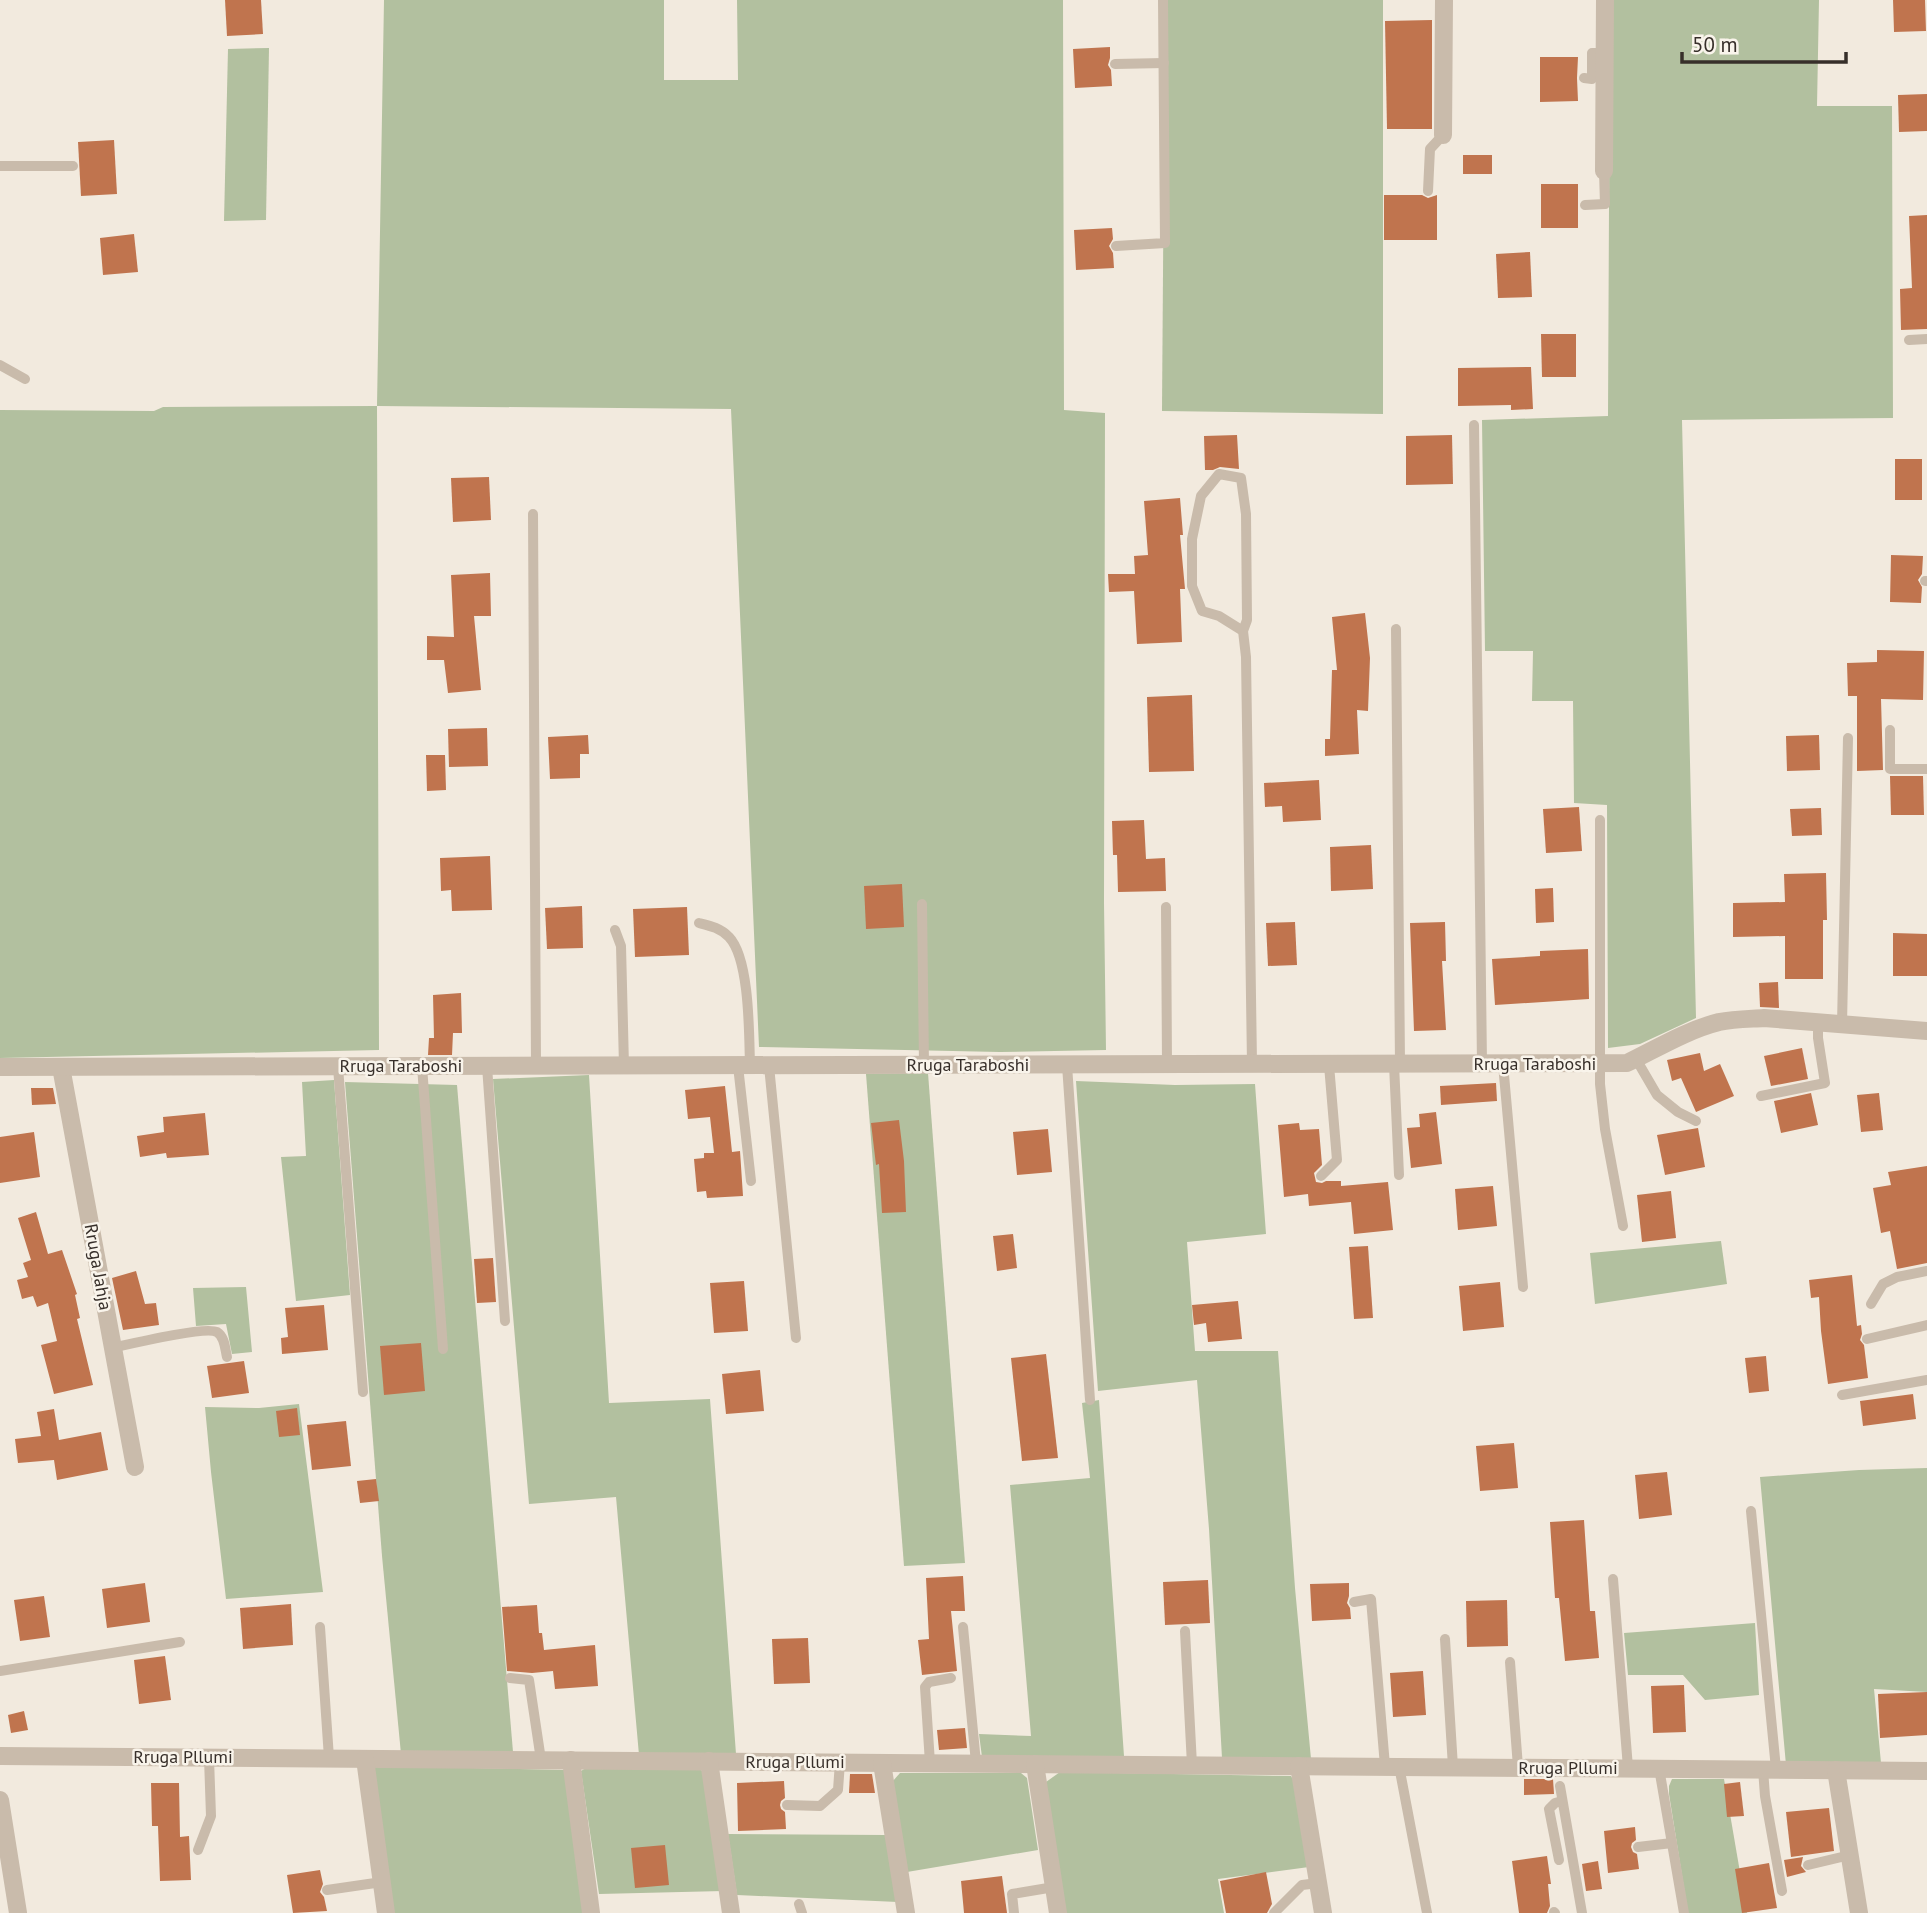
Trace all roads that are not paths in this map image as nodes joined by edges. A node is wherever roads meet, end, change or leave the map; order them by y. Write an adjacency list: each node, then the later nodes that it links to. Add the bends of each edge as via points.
1 (1163, 0): 5 (lane)
2 (1444, 0): 8 (street)
3 (1605, 0): 4 (street)
4 (1604, 53): 7 (lane, via 1592,53 1592,79); 11 (street)
5 (1164, 63): 6 (lane); 14 (lane, via 1165,243)
6 (1115, 64)
7 (1584, 78)
8 (1443, 135): 12 (lane, via 1430,149)
9 (0, 166): 10 (lane)
10 (73, 166)
11 (1604, 171): 13 (lane, via 1605,204)
12 (1428, 191)
13 (1586, 205)
14 (1116, 246)
15 (1927, 339): 16 (lane)
16 (1909, 340)
17 (0, 365): 18 (lane)
18 (25, 379)
19 (1474, 425): 36 (lane)
20 (533, 514): 47 (lane)
21 (1396, 629): 35 (lane)
22 (1243, 631): 22 (lane, via 1247,620 1243,490 1241,478 1219,474 1201,496 1192,539 1192,586 1202,611); 42 (lane)
23 (1890, 730): 25 (lane, via 1889,769)
24 (1848, 738): 32 (lane)
25 (1927, 769)
26 (1600, 820): 38 (lane)
27 (922, 904): 39 (lane)
28 (1166, 907): 41 (lane)
29 (699, 923): 49 (lane, via 719,928 731,938 740,959 747,996)
30 (615, 930): 48 (lane, via 621,946)
31 (1818, 1023): 32 (street, Rruga Taraboshi); 34 (street, Rruga Taraboshi, via 1764,1018 1717,1023); 53 (lane, via 1825,1083)
32 (1842, 1025): 33 (street, Rruga Taraboshi)
33 (1927, 1031)
34 (1636, 1059): 38 (street, Rruga Taraboshi); 54 (lane, via 1657,1095)
35 (1397, 1064): 36 (street, Rruga Taraboshi); 43 (street, Rruga Taraboshi); 55 (lane)
36 (1482, 1064): 37 (street, Rruga Taraboshi)
37 (1503, 1064): 38 (street, Rruga Taraboshi); 60 (lane)
38 (1601, 1064): 58 (lane, via 1605,1129)
39 (924, 1065): 40 (street, Rruga Taraboshi); 50 (street, Rruga Taraboshi)
40 (1067, 1065): 41 (street, Rruga Taraboshi); 72 (lane)
41 (1167, 1065): 42 (street, Rruga Taraboshi)
42 (1252, 1065): 43 (street, Rruga Taraboshi)
43 (1329, 1065): 56 (lane, via 1337,1160)
44 (338, 1066): 45 (street, Rruga Taraboshi); 52 (street, Rruga Taraboshi); 70 (lane)
45 (422, 1066): 46 (street, Rruga Taraboshi); 67 (lane)
46 (487, 1066): 47 (street, Rruga Taraboshi); 62 (lane)
47 (536, 1066): 48 (street, Rruga Taraboshi)
48 (624, 1066): 49 (street, Rruga Taraboshi)
49 (744, 1066): 50 (street, Rruga Taraboshi); 57 (lane)
50 (769, 1066): 64 (lane)
51 (0, 1067): 52 (street, Rruga Taraboshi)
52 (61, 1067): 66 (street, Rruga Jahja)
53 (1761, 1096)
54 (1696, 1121)
55 (1399, 1175)
56 (1321, 1176)
57 (751, 1181)
58 (1622, 1226)
59 (1927, 1271): 61 (lane, via 1883,1284)
60 (1522, 1287)
61 (1871, 1304)
62 (505, 1321)
63 (1927, 1325): 65 (lane)
64 (796, 1338)
65 (1867, 1339)
66 (113, 1348): 68 (lane, via 215,1331 222,1337); 73 (street, Rruga Jahja)
67 (443, 1349)
68 (227, 1357)
69 (1927, 1380): 71 (lane)
70 (363, 1392)
71 (1842, 1395)
72 (1090, 1400)
73 (135, 1466)
74 (1751, 1511): 106 (lane)
75 (1613, 1579): 104 (lane)
76 (1354, 1602): 100 (lane, via 1371,1599)
77 (320, 1627): 88 (lane)
78 (963, 1627): 96 (lane)
79 (1185, 1630): 98 (lane)
80 (1445, 1639): 101 (lane)
81 (180, 1642): 83 (lane)
82 (1510, 1662): 102 (lane)
83 (0, 1671)
84 (510, 1678): 90 (lane, via 529,1680)
85 (951, 1678): 95 (lane, via 925,1687)
86 (0, 1756): 87 (street, Rruga Pllumi)
87 (209, 1758): 88 (street, Rruga Pllumi); 114 (lane, via 211,1816)
88 (329, 1759): 89 (street, Rruga Pllumi)
89 (365, 1759): 90 (street, Rruga Pllumi); 118 (street)
90 (541, 1760): 91 (street, Rruga Pllumi)
91 (571, 1760): 92 (street, Rruga Pllumi); 125 (street)
92 (709, 1761): 93 (street, Rruga Pllumi); 126 (street)
93 (840, 1762): 94 (street, Rruga Pllumi); 111 (lane, via 838,1790 820,1805)
94 (882, 1763): 95 (street, Rruga Pllumi); 127 (street)
95 (930, 1763): 96 (street, Rruga Pllumi)
96 (976, 1763): 97 (street, Rruga Pllumi)
97 (1035, 1764): 98 (street, Rruga Pllumi); 120 (street)
98 (1192, 1765): 99 (street, Rruga Pllumi)
99 (1299, 1766): 100 (street, Rruga Pllumi); 119 (street)
100 (1392, 1766): 101 (street, Rruga Pllumi); 132 (lane)
101 (1453, 1767): 102 (street, Rruga Pllumi)
102 (1518, 1767): 103 (street, Rruga Pllumi)
103 (1556, 1768): 104 (street, Rruga Pllumi); 109 (street)
104 (1628, 1768): 105 (street, Rruga Pllumi)
105 (1659, 1768): 106 (street, Rruga Pllumi); 112 (lane)
106 (1769, 1769): 107 (street, Rruga Pllumi); 122 (lane, via 1765,1796)
107 (1836, 1770): 108 (street, Rruga Pllumi); 115 (street)
108 (1927, 1770)
109 (1561, 1793): 116 (lane, via 1549,1809); 133 (lane)
110 (0, 1800): 123 (street)
111 (787, 1805)
112 (1672, 1843): 113 (lane); 134 (lane)
113 (1638, 1847)
114 (198, 1850)
115 (1850, 1855): 117 (lane); 135 (street)
116 (1559, 1860)
117 (1808, 1865)
118 (382, 1882): 121 (lane); 124 (street)
119 (1318, 1883): 130 (lane, via 1302,1885); 131 (street)
120 (1054, 1887): 128 (lane, via 1012,1894); 129 (street)
121 (327, 1890)
122 (1782, 1891)
123 (18, 1913)
124 (386, 1913)
125 (591, 1913)
126 (731, 1913)
127 (906, 1913)
128 (1014, 1913)
129 (1058, 1913)
130 (1275, 1913)
131 (1323, 1913)
132 (1427, 1913)
133 (1582, 1913)
134 (1684, 1913)
135 (1860, 1913)

